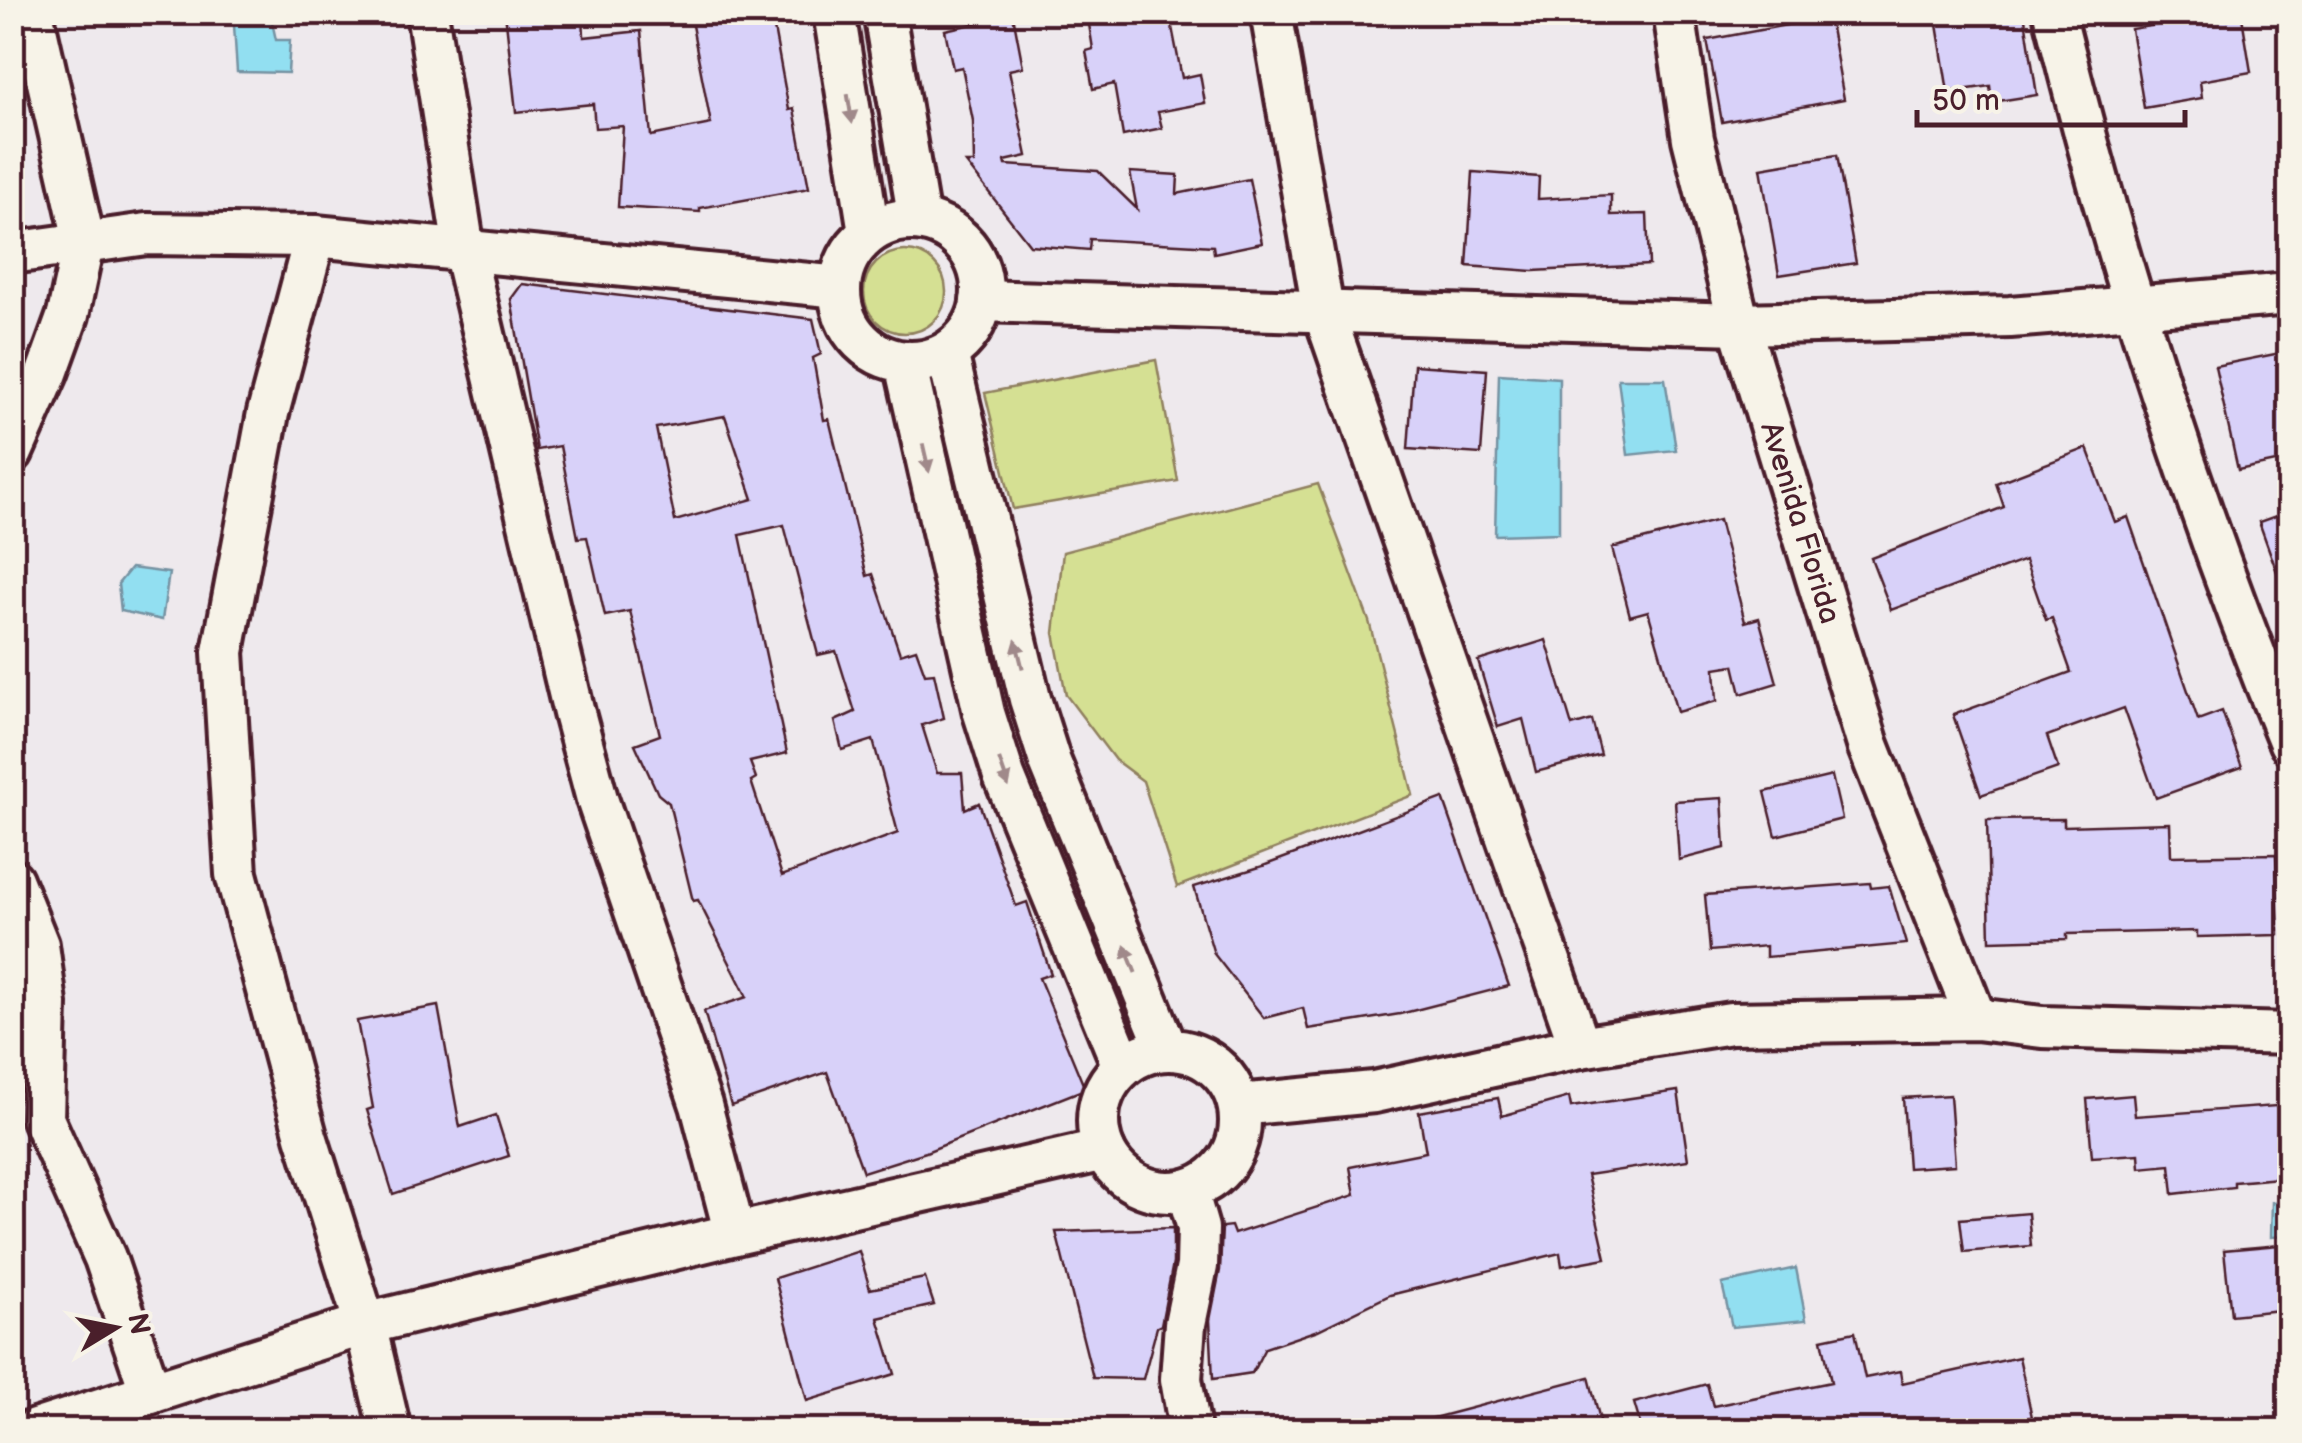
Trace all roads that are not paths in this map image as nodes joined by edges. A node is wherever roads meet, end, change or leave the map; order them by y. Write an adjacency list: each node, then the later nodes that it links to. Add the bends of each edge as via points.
1 (32, 12): 11 (street)
2 (427, 12): 12 (street)
3 (834, 12): 9 (street, one-way to 9)
4 (884, 12): 8 (street)
5 (1271, 12): 18 (street)
6 (1674, 12): 19 (street, Avenida Florida, via 1693,138)
7 (2054, 12): 17 (street)
8 (919, 220): 9 (street); 16 (street, via 946,229 967,248 980,273)
9 (869, 232): 14 (street, via 848,256)
10 (315, 236): 11 (street); 12 (street); 35 (street, via 268,413 223,652 236,874)
11 (84, 240): 13 (street); 22 (street, via 48,373)
12 (464, 250): 14 (street); 34 (street, via 592,782 701,1106)
13 (12, 253)
14 (840, 287): 21 (street, via 843,314 857,338 878,355)
15 (2290, 294): 17 (street)
16 (981, 301): 18 (street); 20 (street, via 970,331)
17 (2134, 309): 19 (street); 23 (street, via 2197,503)
18 (1323, 310): 19 (street); 27 (street)
19 (1738, 324): 25 (street, Avenida Florida, via 1868,745)
20 (947, 353): 21 (street); 28 (street, one-way to 20, via 1030,699)
21 (904, 362): 29 (street, one-way to 29, via 994,744)
22 (12, 452)
23 (2290, 743)
24 (12, 880): 31 (street, via 38,945 46,1004)
25 (1976, 1018): 26 (street, via 2042,1027); 27 (street, via 1731,1022)
26 (2290, 1034)
27 (1580, 1047): 30 (street, via 1374,1092)
28 (1167, 1049): 29 (street); 30 (street, via 1199,1056 1225,1076)
29 (1124, 1066): 32 (street, via 1105,1090 1098,1120)
30 (1239, 1105): 33 (street, via 1240,1133 1230,1158 1212,1179)
31 (28, 1107): 36 (street, via 105,1258)
32 (1104, 1150): 33 (street, via 1138,1185); 34 (street)
33 (1188, 1190): 39 (street, via 1198,1228 1180,1379)
34 (735, 1234): 35 (street)
35 (365, 1324): 36 (street); 38 (street)
36 (151, 1393): 37 (street)
37 (35, 1430)
38 (390, 1430)
39 (1190, 1430)

